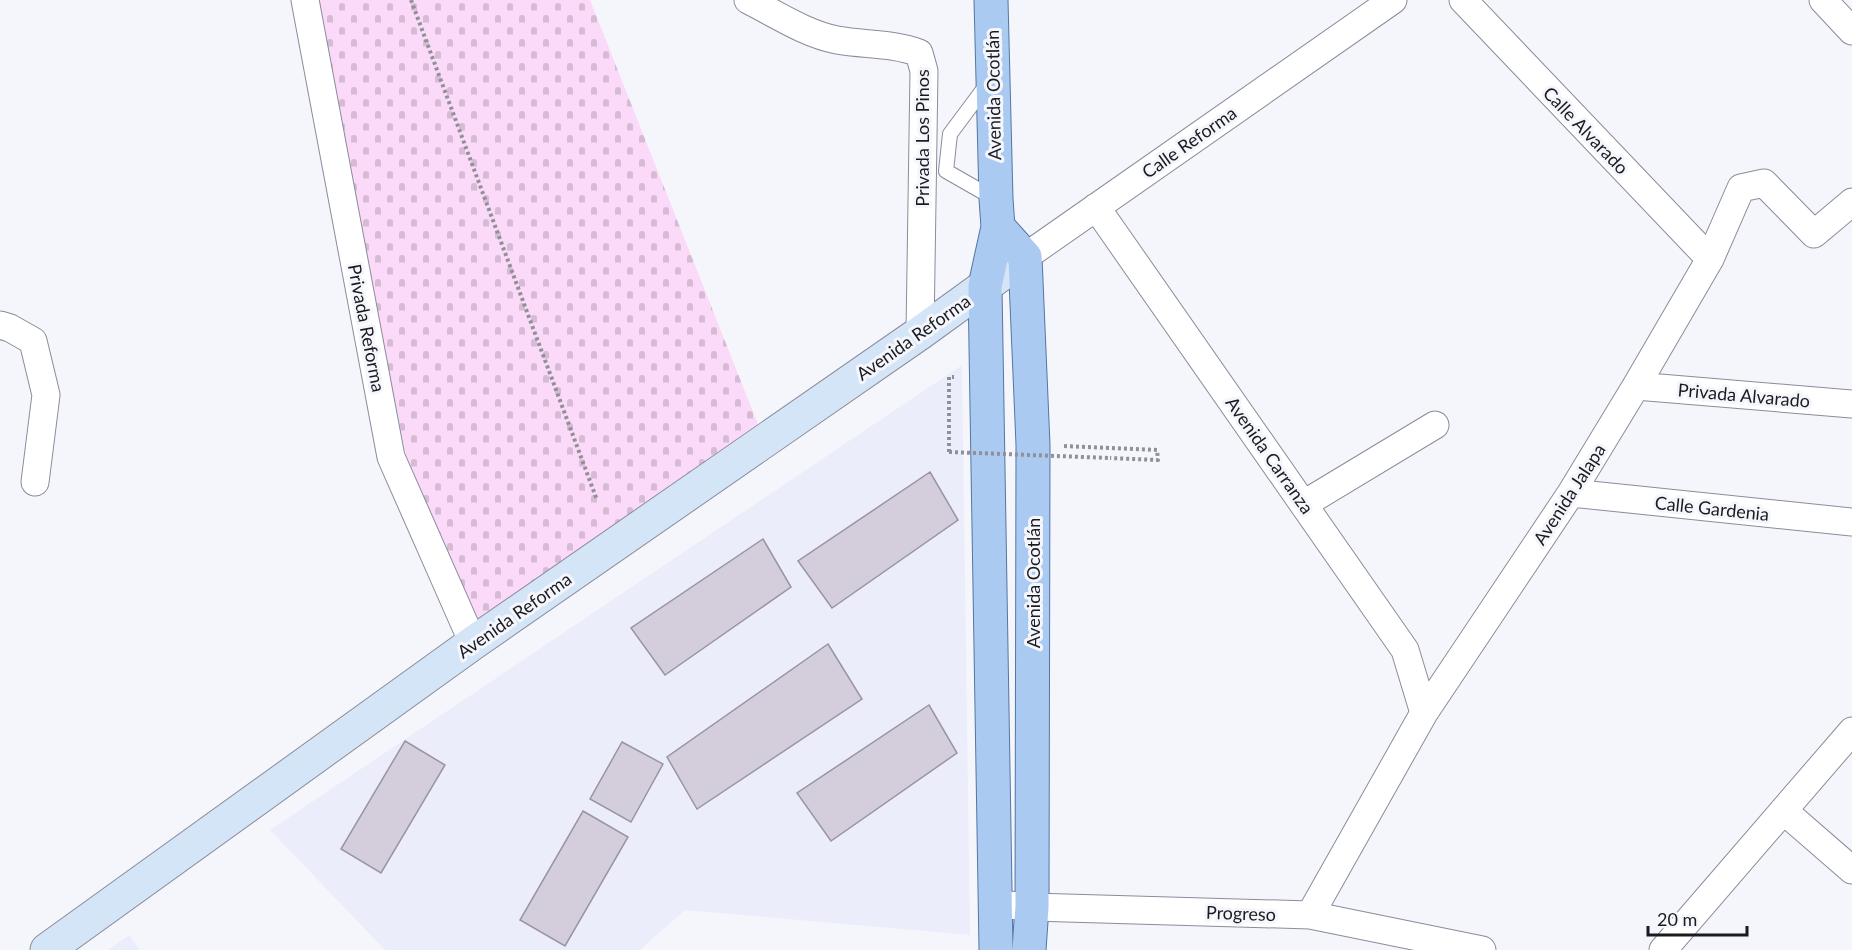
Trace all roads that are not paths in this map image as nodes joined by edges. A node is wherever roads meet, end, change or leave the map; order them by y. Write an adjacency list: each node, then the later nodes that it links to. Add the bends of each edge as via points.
1 (305, 0): 24 (street, Privada Reforma, via 391,457)
2 (748, 0): 16 (street, Privada Los Pinos, via 811,32 836,40 902,47 920,53 924,71)
3 (992, 0): 8 (main road, Avenida Ocotlán)
4 (1393, 0): 10 (street, Calle Reforma)
5 (1463, 0): 13 (street, Calle Alvarado)
6 (1823, 0): 7 (street)
7 (1852, 30)
8 (993, 76): 11 (main road, Avenida Ocotlán); 11 (lane, via 950,134 945,171)
9 (1852, 202): 13 (street, Avenida Jalapa, via 1814,234 1764,183 1741,188)
10 (1096, 207): 12 (street, Calle Reforma); 22 (street, Avenida Carranza)
11 (997, 213): 12 (main road); 14 (main road, Avenida Ocotlán)
12 (1025, 256): 14 (street, Calle Reforma); 30 (main road, Avenida Ocotlán, via 1033,445)
13 (1710, 260): 17 (street, Avenida Jalapa)
14 (985, 286): 16 (street, Avenida Reforma); 29 (main road, Avenida Ocotlán)
15 (0, 326): 20 (street, via 33,341 46,395)
16 (920, 333): 24 (street, Avenida Reforma)
17 (1636, 387): 18 (street, Privada Alvarado); 21 (street, Avenida Jalapa)
18 (1852, 405)
19 (1436, 424): 22 (street)
20 (35, 482)
21 (1571, 493): 23 (street, Calle Gardenia); 25 (street, Avenida Jalapa)
22 (1304, 504): 25 (street, Avenida Carranza, via 1405,650)
23 (1852, 522)
24 (473, 643): 32 (street, Avenida Reforma)
25 (1424, 713): 31 (street, Avenida Jalapa)
26 (1852, 731): 27 (street)
27 (1784, 811): 28 (street); 36 (street)
28 (1852, 870)
29 (996, 904): 30 (street, Progreso); 33 (main road, Avenida Ocotlán)
30 (1032, 907): 31 (street, Progreso); 34 (main road, Avenida Ocotlán)
31 (1310, 915): 35 (street, Progreso)
32 (47, 950)
33 (996, 950)
34 (1029, 950)
35 (1482, 950)
36 (1663, 950)

